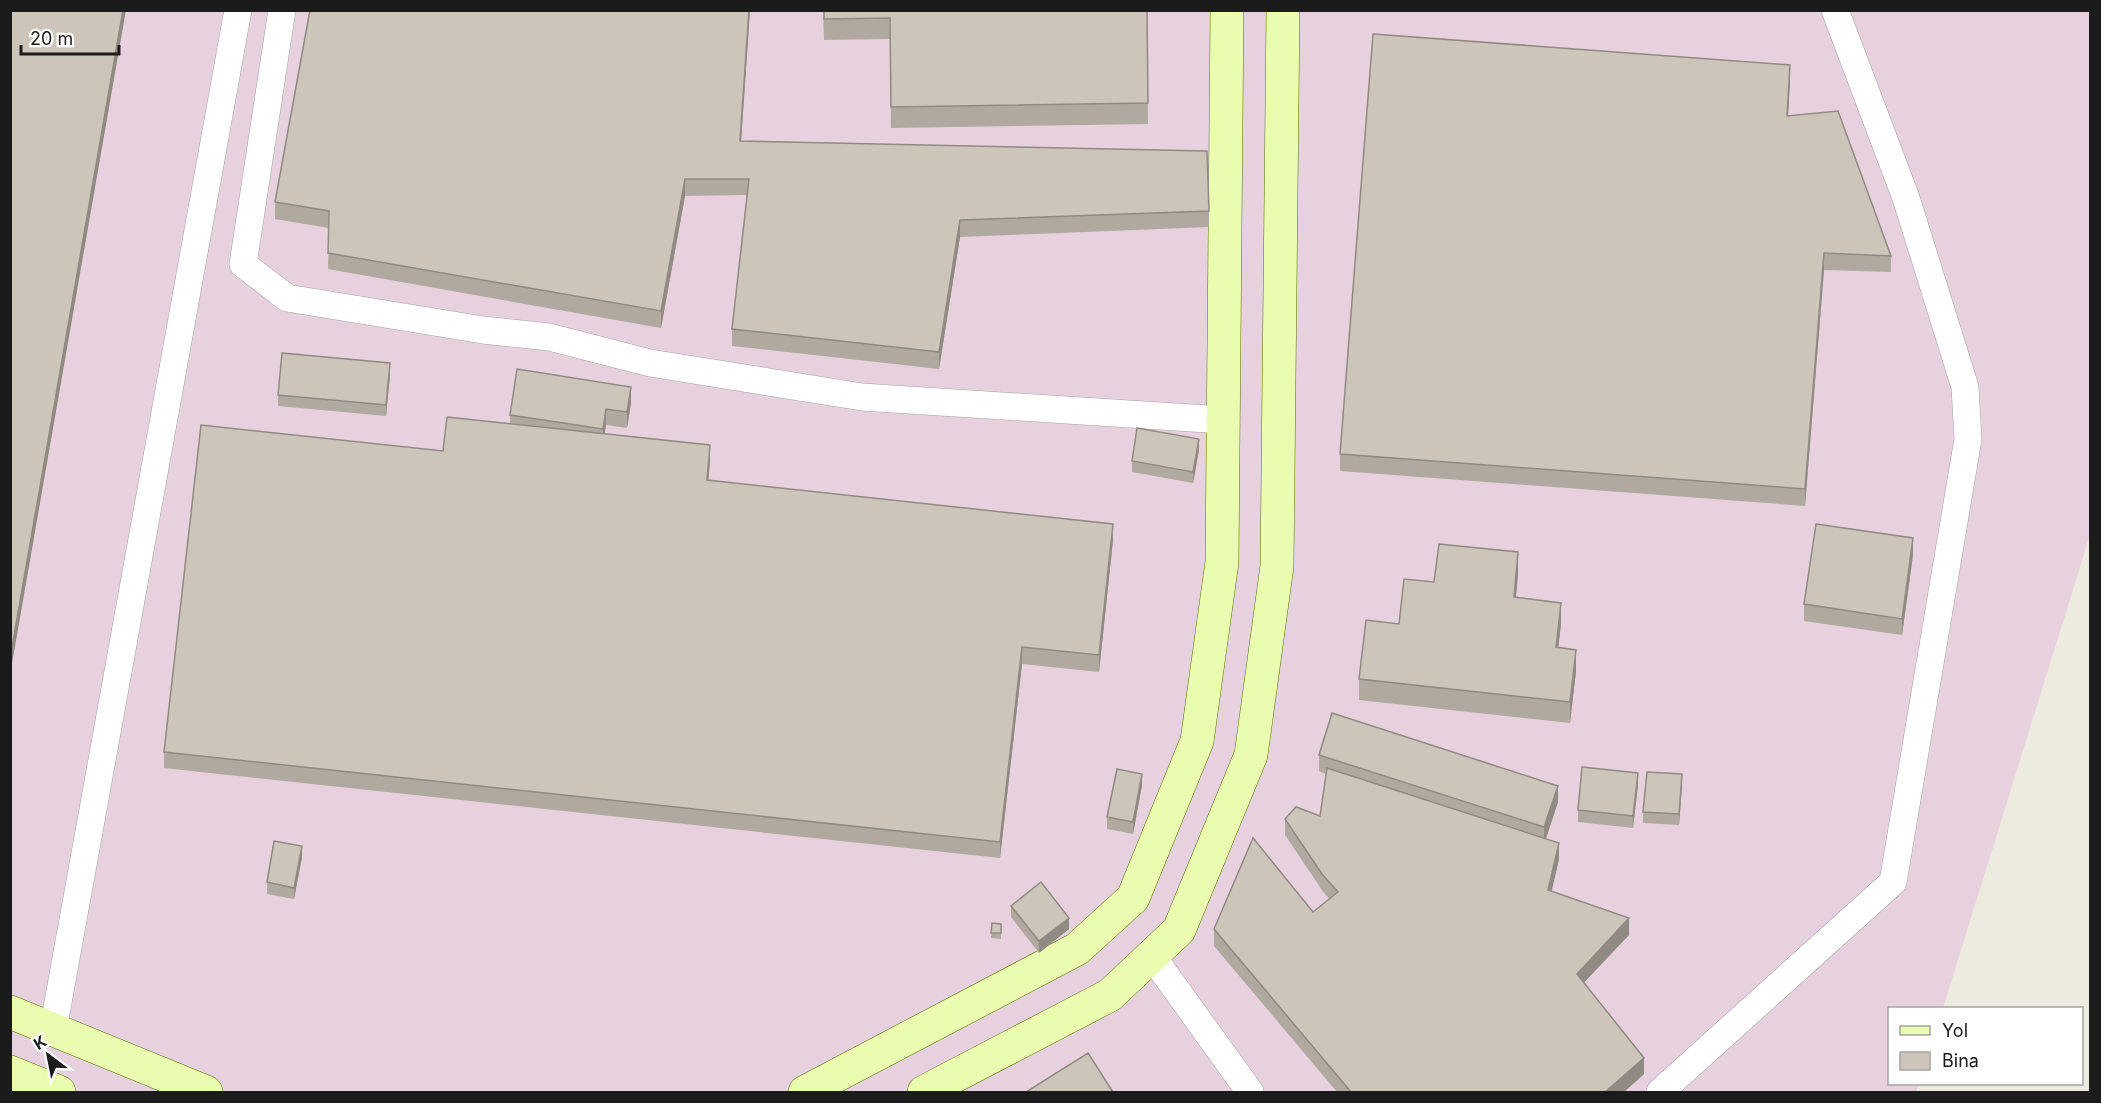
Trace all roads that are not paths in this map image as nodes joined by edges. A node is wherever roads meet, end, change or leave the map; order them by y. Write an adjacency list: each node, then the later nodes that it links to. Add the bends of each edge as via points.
1 (238, 10): 9 (street)
2 (282, 10): 6 (street, via 243,264 287,298 549,337 650,363 862,397)
3 (1227, 10): 6 (street)
4 (1283, 10): 7 (street, via 1277,566 1251,755 1179,930)
5 (1835, 10): 16 (street, via 1906,198 1965,387 1968,439 1893,882)
6 (1223, 420): 13 (street, via 1222,562 1197,741 1133,898 1077,949)
7 (1152, 956): 14 (street, via 1110,995); 15 (street)
8 (10, 1012): 9 (street)
9 (53, 1030): 12 (street)
10 (10, 1072): 11 (street)
11 (52, 1091)
12 (206, 1092)
13 (805, 1092)
14 (924, 1092)
15 (1250, 1092)
16 (1660, 1092)

